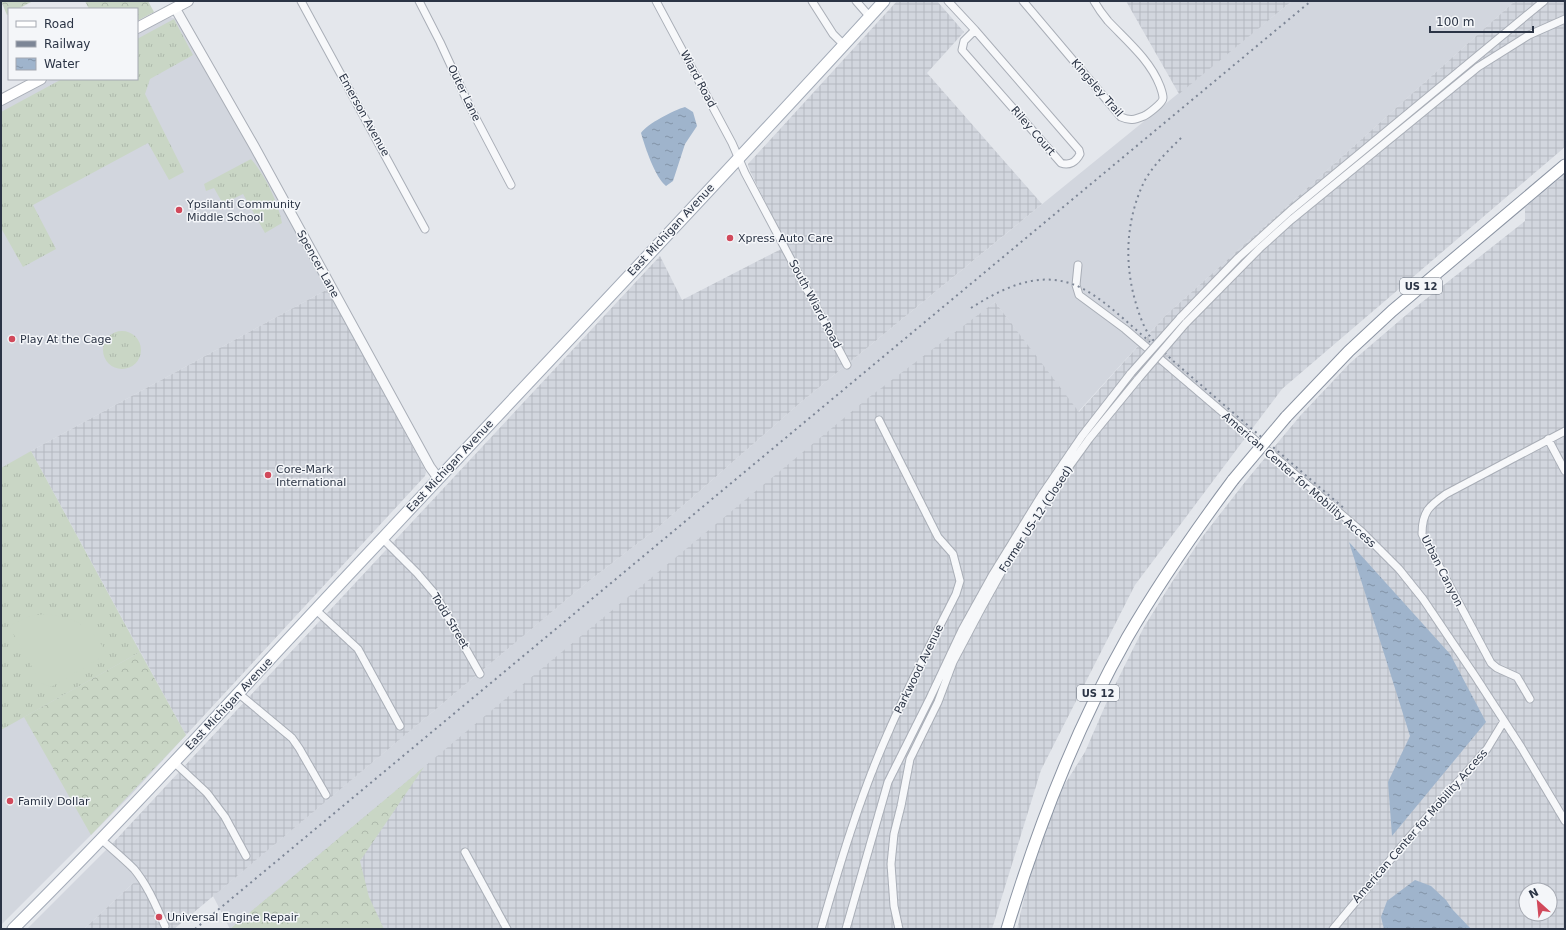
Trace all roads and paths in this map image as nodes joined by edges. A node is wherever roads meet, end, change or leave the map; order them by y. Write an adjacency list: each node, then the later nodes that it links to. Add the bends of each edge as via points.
1 (188, 1): 12 (main road)
2 (301, 1): 23 (street, Emerson Avenue)
3 (419, 1): 22 (street, Outer Lane)
4 (656, 1): 20 (street, Wiard Road)
5 (812, 1): 17 (street, via 833,34)
6 (856, 1): 13 (street)
7 (884, 1): 13 (main road, East Michigan Avenue)
8 (948, 1): 16 (street, Riley Court)
9 (1023, 1): 10 (street, Kingsley Trail, via 1121,117 1128,121 1134,120 1146,115 1162,102 1162,91 1145,60 1107,20)
10 (1094, 1)
11 (1544, 1): 25 (street, via 1290,210 1238,258)
12 (175, 8): 15 (main road); 31 (street, Spencer Lane)
13 (870, 17): 17 (main road, East Michigan Avenue)
14 (1565, 19): 25 (street, via 1529,35 1478,67 1291,220)
15 (138, 27)
16 (974, 30): 16 (street, Riley Court, via 1079,150 1080,154 1075,161 1065,165 1061,163 962,50 964,41)
17 (844, 45): 20 (main road, East Michigan Avenue)
18 (39, 80): 19 (main road)
19 (1, 100)
20 (739, 157): 26 (street, South Wiard Road); 31 (main road, East Michigan Avenue)
21 (1565, 165): 51 (main road, US 12 / US 12, bridge, via 1392,310 1338,362 1286,417 1200,523 1127,639 1074,743 1029,860)
22 (511, 185)
23 (425, 229)
24 (1078, 265): 37 (street, American Center for Mobility Access, via 1078,295 1125,329 1275,457 1362,532 1399,569 1424,599)
25 (1183, 321): 49 (street, bridge, via 1131,374 1082,436 993,574 962,630 888,782); 50 (street, Former US-12 (Closed), bridge, via 1089,439 1046,500 1017,544 950,668 938,702 910,759 894,834 894,906)
26 (847, 365)
27 (879, 420): 48 (street, Parkwood Avenue, via 938,537 953,554 960,581 888,733 862,800)
28 (1565, 430): 29 (street, Urban Canyon)
29 (1548, 440): 30 (street); 36 (street, Urban Canyon, via 1446,494 1431,505 1422,524 1422,534 1491,663 1496,668 1517,677)
30 (1565, 471)
31 (438, 478): 32 (main road, East Michigan Avenue)
32 (382, 538): 33 (main road, East Michigan Avenue); 34 (street, Todd Street, via 435,594)
33 (316, 610): 35 (main road, East Michigan Avenue); 38 (street, via 358,649)
34 (480, 674)
35 (238, 693): 39 (main road, East Michigan Avenue); 40 (street, via 292,738)
36 (1530, 699)
37 (1504, 721): 41 (street, American Center for Mobility Access); 52 (street, American Center for Mobility Access, via 1487,749)
38 (400, 726)
39 (175, 762): 42 (main road, East Michigan Avenue); 44 (street, via 207,793 225,817)
40 (326, 795)
41 (1565, 821)
42 (102, 840): 45 (street, via 139,876); 46 (main road, East Michigan Avenue)
43 (465, 852): 47 (street)
44 (246, 856)
45 (165, 926)
46 (13, 929)
47 (507, 929)
48 (821, 929)
49 (846, 929)
50 (900, 929)
51 (1007, 929)
52 (1333, 929)

